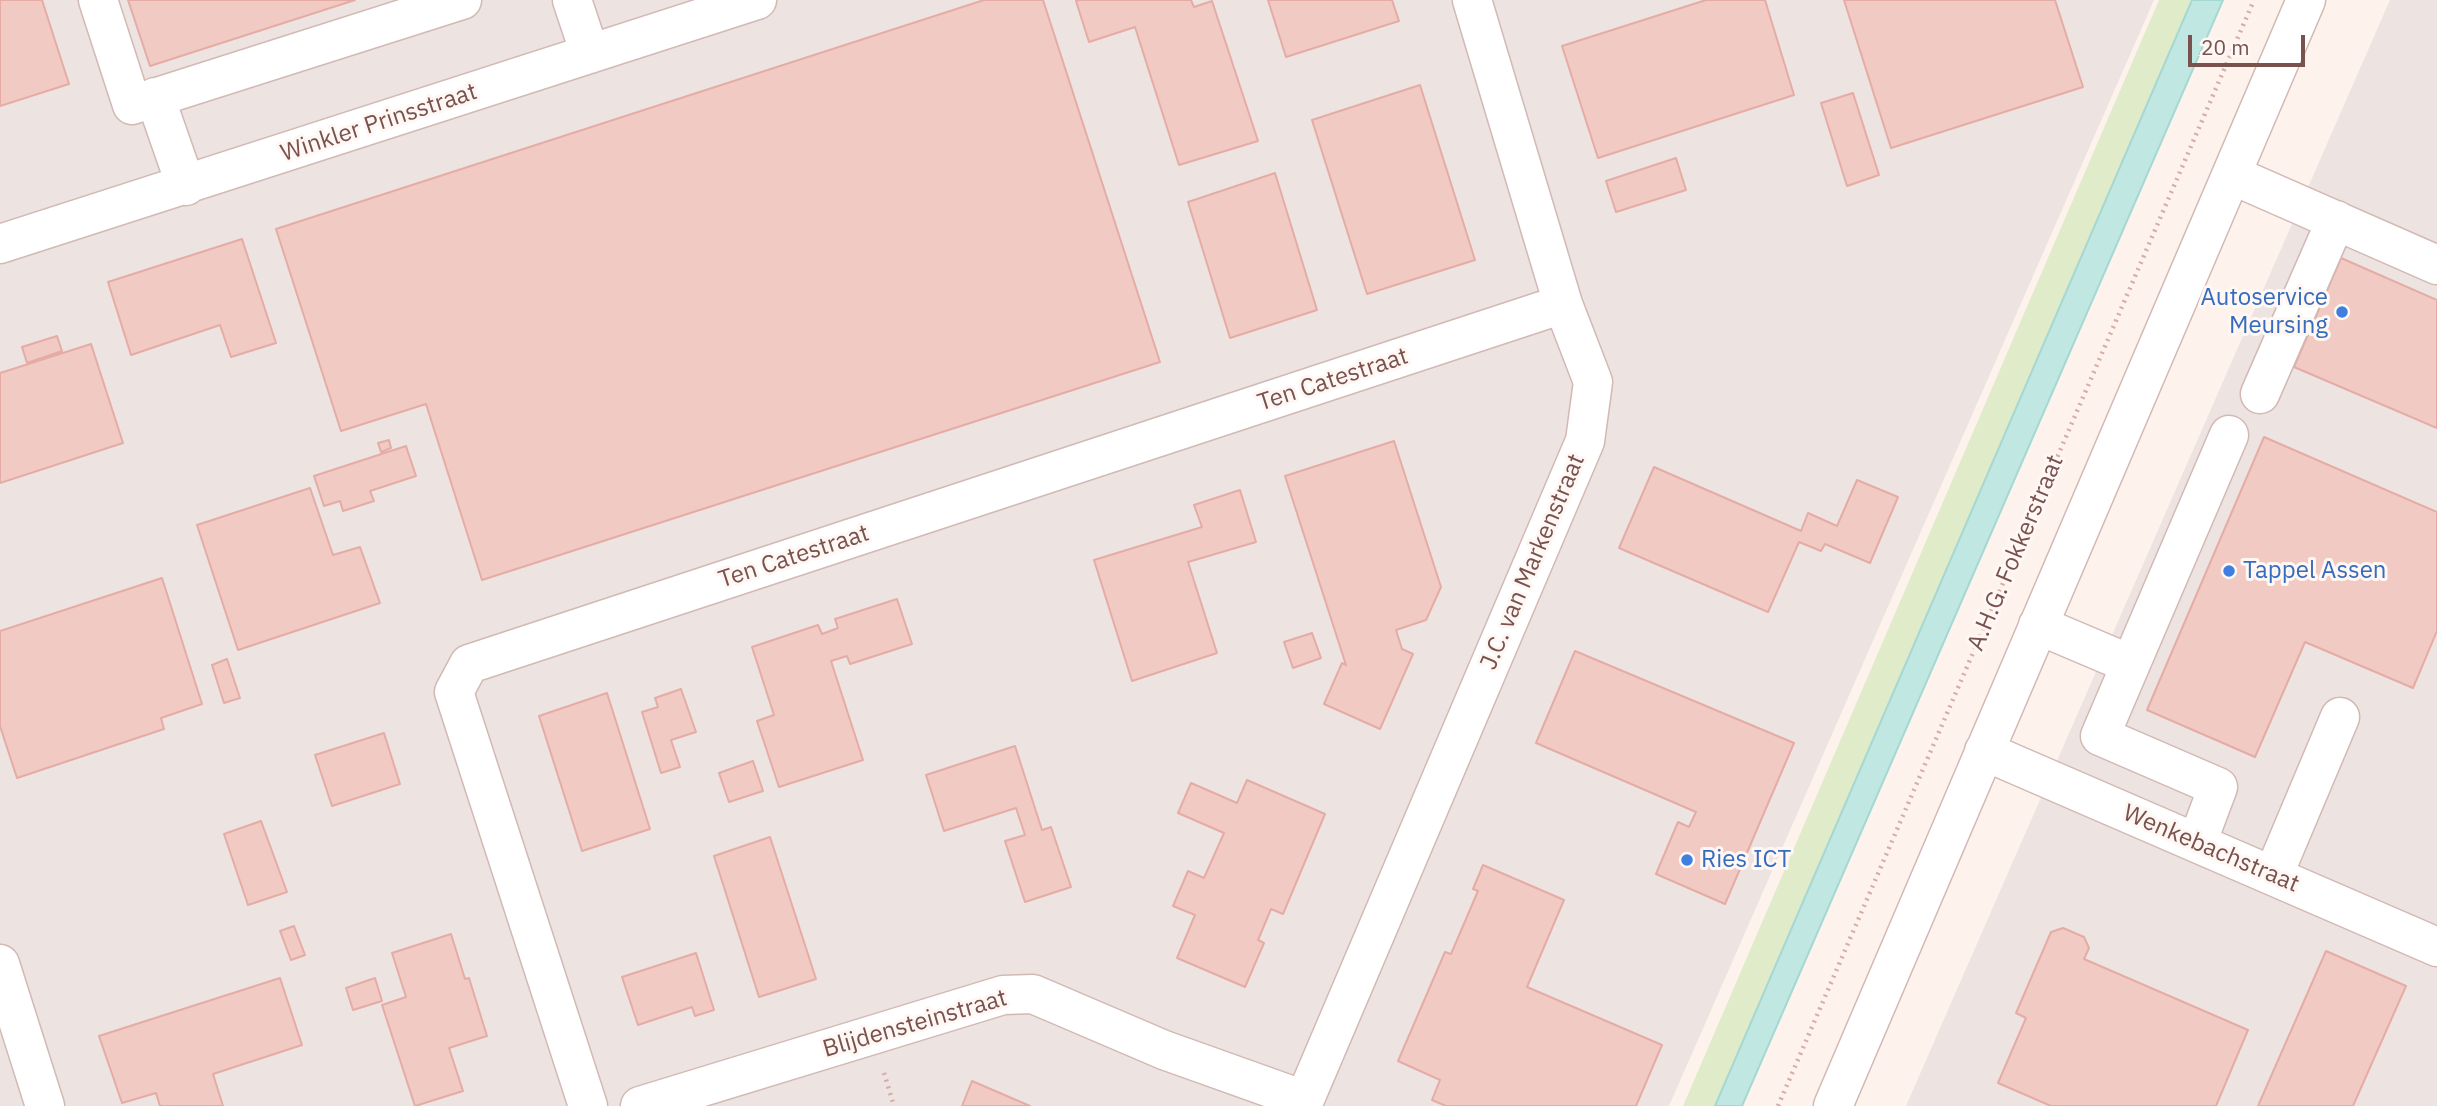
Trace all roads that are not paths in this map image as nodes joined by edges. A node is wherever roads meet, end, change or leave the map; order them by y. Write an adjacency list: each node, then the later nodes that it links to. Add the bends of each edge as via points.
1 (98, 0): 8 (street, via 132,105)
2 (463, 0): 8 (street)
3 (572, 0): 7 (street)
4 (757, 0): 7 (street, Winkler Prinsstraat)
5 (1472, 0): 14 (street, J.C. van Markenstraat)
6 (2306, 0): 9 (street, A.H.G. Fokkerstraat)
7 (590, 54): 10 (street, Winkler Prinsstraat)
8 (155, 97): 10 (street)
9 (2232, 175): 11 (street); 17 (street, A.H.G. Fokkerstraat)
10 (186, 186): 12 (street, Winkler Prinsstraat)
11 (2336, 220): 13 (street); 15 (street)
12 (0, 244)
13 (2437, 265)
14 (1563, 304): 25 (street, J.C. van Markenstraat, via 1593,382 1585,441); 27 (street, Ten Catestraat, via 469,664 454,692)
15 (2260, 394)
16 (2229, 435): 18 (street)
17 (2038, 625): 18 (street); 20 (street, A.H.G. Fokkerstraat)
18 (2130, 664): 21 (street, via 2100,736 2218,787)
19 (2340, 717): 22 (street)
20 (1984, 751): 21 (street, Wenkebachstraat); 29 (street, A.H.G. Fokkerstraat)
21 (2197, 843): 22 (street, Wenkebachstraat)
22 (2273, 876): 23 (street, Wenkebachstraat)
23 (2437, 947)
24 (0, 964): 26 (street)
25 (1303, 1103): 28 (street, Blijdensteinstraat, via 1033,994 1003,995)
26 (46, 1106)
27 (588, 1106)
28 (639, 1106)
29 (1833, 1106)

